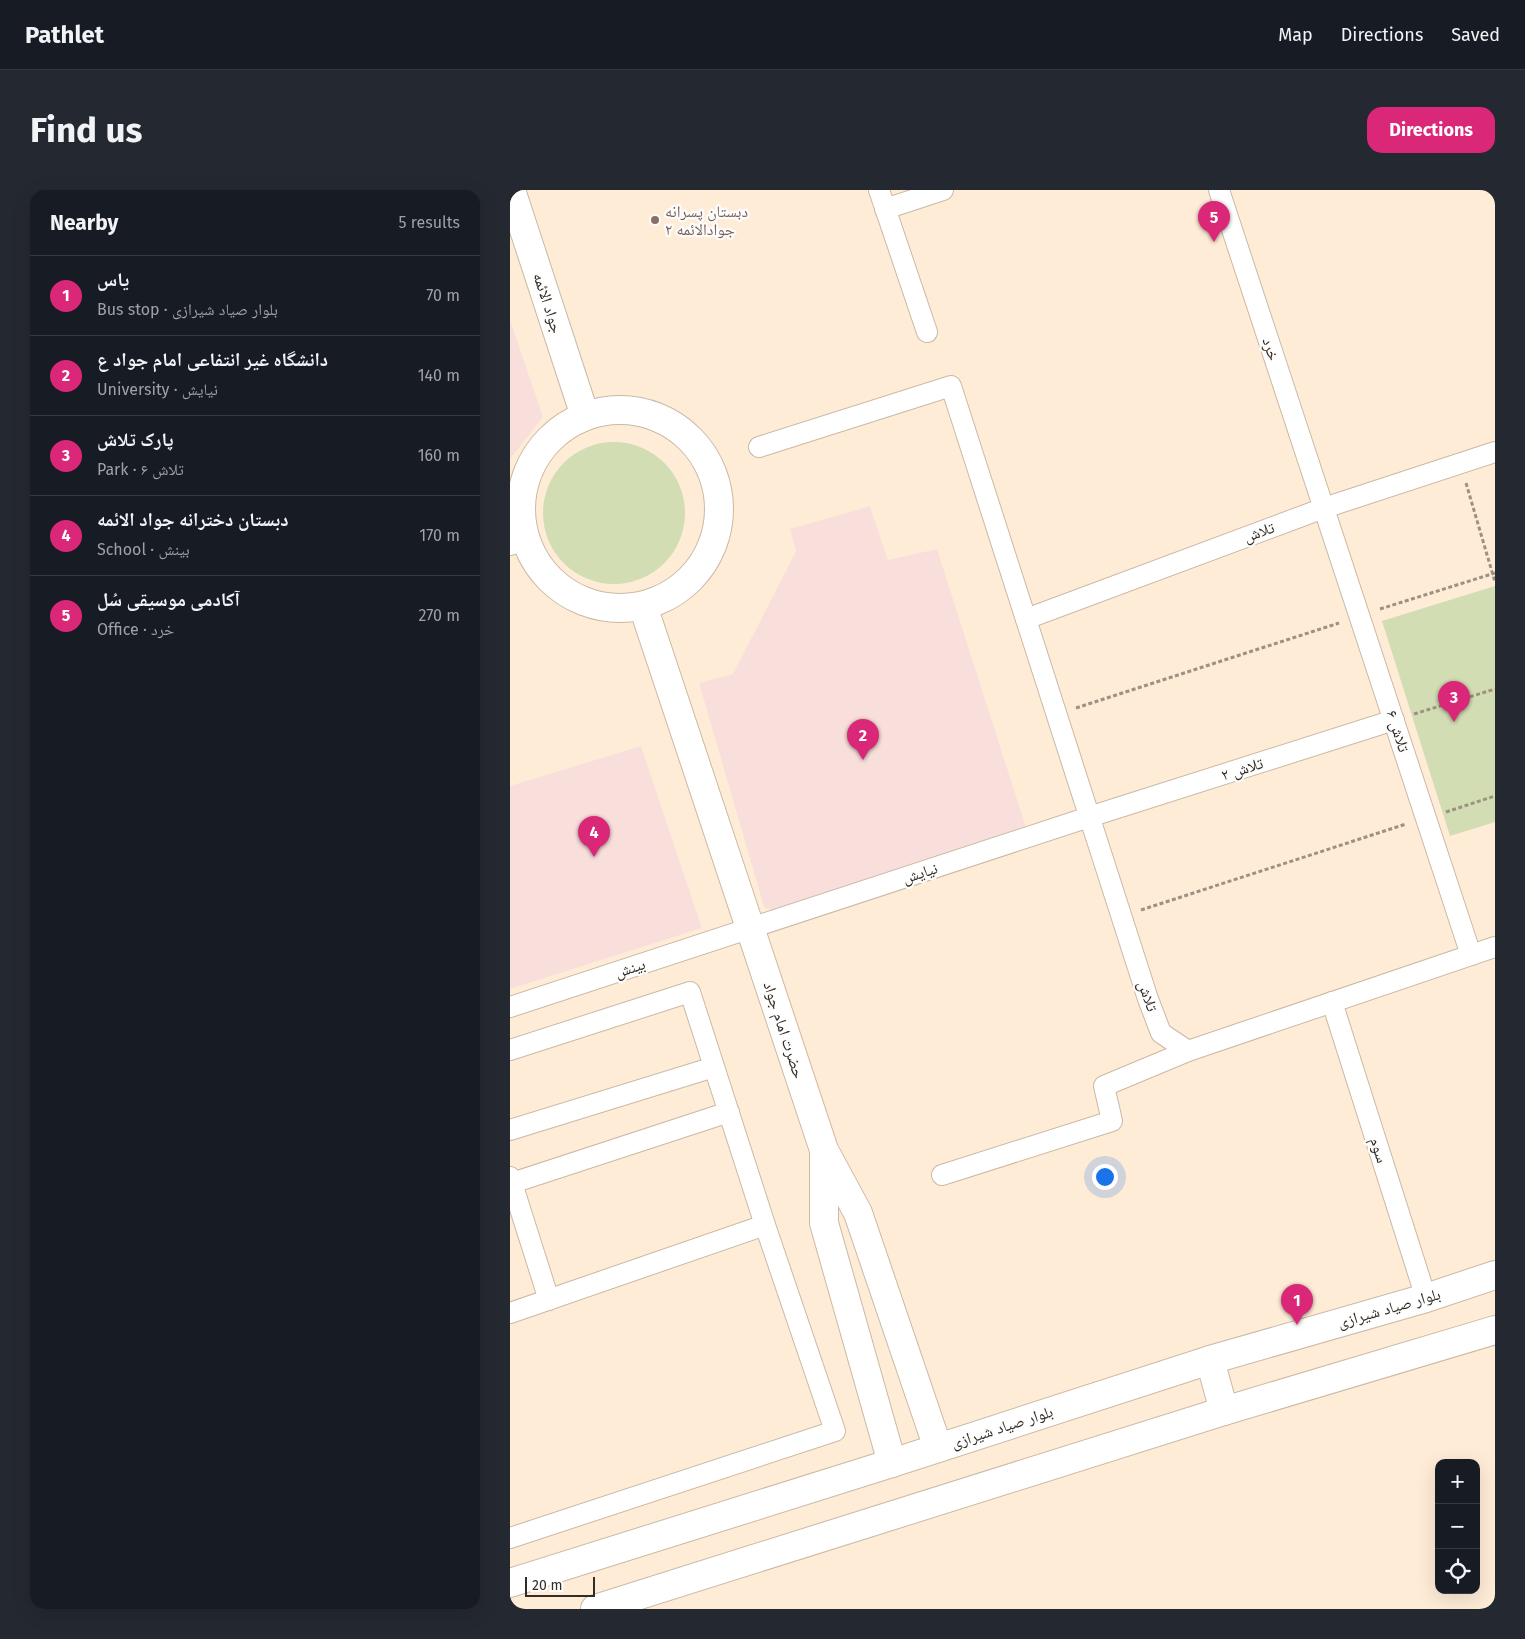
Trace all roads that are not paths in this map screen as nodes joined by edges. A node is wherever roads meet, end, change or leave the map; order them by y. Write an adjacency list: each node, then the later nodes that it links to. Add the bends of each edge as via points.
1 (511, 190): 6 (street, جواد الائمه)
2 (943, 190): 4 (street)
3 (1219, 190): 9 (street, خرد)
4 (882, 199): 5 (street)
5 (927, 332)
6 (585, 416): 10 (street, via 558,431 538,453 525,480); 11 (street, via 614,410 644,412 671,423 694,442 711,466 720,494 720,524 710,552 694,577 671,595)
7 (759, 447): 12 (street, تلاش, via 951,386)
8 (1495, 452): 9 (street, تلاش)
9 (1324, 508): 12 (street, تلاش); 13 (street, تلاش ۶)
10 (518, 542): 11 (street, via 559,588 585,602 613,609)
11 (643, 606): 15 (street, حضرت امام جواد)
12 (1026, 619): 14 (street, تلاش)
13 (1394, 720): 14 (street, تلاش ۲); 17 (street, تلاش ۶)
14 (1089, 817): 15 (street, نیایش); 21 (street, تلاش, via 1161,1033)
15 (750, 928): 19 (street, بینش); 25 (street, حضرت امام جواد)
16 (1495, 947): 17 (street)
17 (1471, 954): 18 (street)
18 (1332, 1002): 21 (street); 30 (street, سوم)
19 (510, 1007)
20 (510, 1050): 22 (street, via 690,992)
21 (1188, 1052): 26 (street, via 1104,1086 1112,1121)
22 (714, 1067): 23 (street); 24 (street)
23 (728, 1112): 27 (street); 28 (street)
24 (510, 1130)
25 (824, 1150): 36 (street, حضرت امام جواد, via 858,1213); 37 (street, via 824,1223)
26 (942, 1175)
27 (511, 1180): 31 (street)
28 (765, 1225): 31 (street); 38 (street, via 835,1431)
29 (1495, 1275): 30 (street, بلوار صیاد شیرازی)
30 (1426, 1298): 34 (street, بلوار صیاد شیرازی)
31 (549, 1300): 32 (street)
32 (510, 1313)
33 (1495, 1330): 35 (street)
34 (1210, 1360): 35 (street); 36 (street, بلوار صیاد شیرازی)
35 (1224, 1412): 40 (street)
36 (938, 1448): 37 (street, بلوار صیاد شیرازی)
37 (892, 1463): 39 (street, بلوار صیاد شیرازی)
38 (510, 1538)
39 (510, 1583)
40 (595, 1609)

